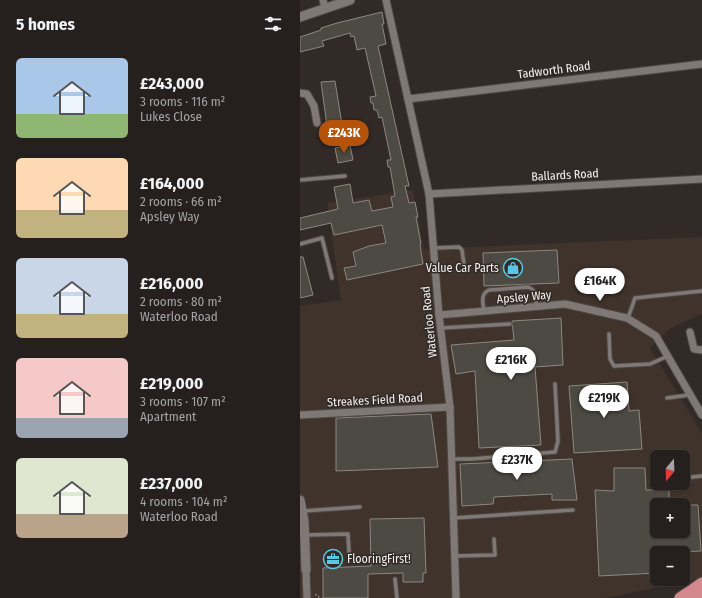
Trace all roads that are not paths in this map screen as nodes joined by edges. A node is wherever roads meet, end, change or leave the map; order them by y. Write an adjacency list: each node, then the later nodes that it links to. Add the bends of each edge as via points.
1 (350, 0): 3 (street)
2 (386, 0): 7 (street, Waterloo Road)
3 (324, 4): 4 (street)
4 (300, 17)
5 (702, 64): 7 (street, Tadworth Road)
6 (300, 94): 8 (street, via 307,94 314,106)
7 (408, 99): 12 (street, Waterloo Road)
8 (317, 123)
9 (345, 176): 11 (lane)
10 (702, 179): 12 (street, Ballards Road)
11 (300, 180)
12 (429, 194): 14 (street, Waterloo Road)
13 (300, 244): 16 (lane, via 322,238)
14 (433, 248): 15 (lane, via 459,247 462,250); 20 (street, Waterloo Road)
15 (464, 266)
16 (332, 278)
17 (702, 291): 21 (lane, via 635,298)
18 (536, 307): 19 (street, Apsley Way); 19 (lane, via 536,292 528,287 485,292); 21 (street, Apsley Way, via 565,304)
19 (484, 311): 20 (street, Apsley Way)
20 (439, 315): 23 (street, Waterloo Road)
21 (627, 318): 27 (street, Apsley Way, via 656,336)
22 (510, 324): 23 (lane)
23 (441, 328): 31 (street, Waterloo Road)
24 (690, 332): 26 (street, via 694,349)
25 (609, 334): 27 (lane, via 610,359 614,366 650,364)
26 (702, 350)
27 (668, 356): 29 (street, Apsley Way)
28 (555, 384): 34 (lane, via 558,441 555,452)
29 (690, 394): 30 (lane); 33 (street, Apsley Way)
30 (667, 398)
31 (450, 407): 32 (street, Streakes Field Road); 34 (street, Waterloo Road)
32 (300, 415)
33 (702, 415)
34 (452, 459): 41 (street, Waterloo Road)
35 (702, 476): 36 (lane)
36 (690, 477)
37 (300, 500): 40 (street)
38 (360, 507): 40 (lane)
39 (573, 510): 41 (lane)
40 (302, 511): 42 (street)
41 (454, 518): 46 (street, Waterloo Road)
42 (305, 535): 44 (lane, via 348,534); 45 (street)
43 (494, 539): 46 (lane, via 495,555)
44 (349, 553)
45 (303, 554): 47 (street)
46 (455, 556): 54 (street, Waterloo Road)
47 (306, 570): 49 (street); 52 (street)
48 (395, 579): 53 (lane)
49 (300, 581)
50 (702, 583): 55 (highway)
51 (702, 595): 56 (highway)
52 (307, 598)
53 (397, 598)
54 (456, 598)
55 (680, 598)
56 (692, 598)

